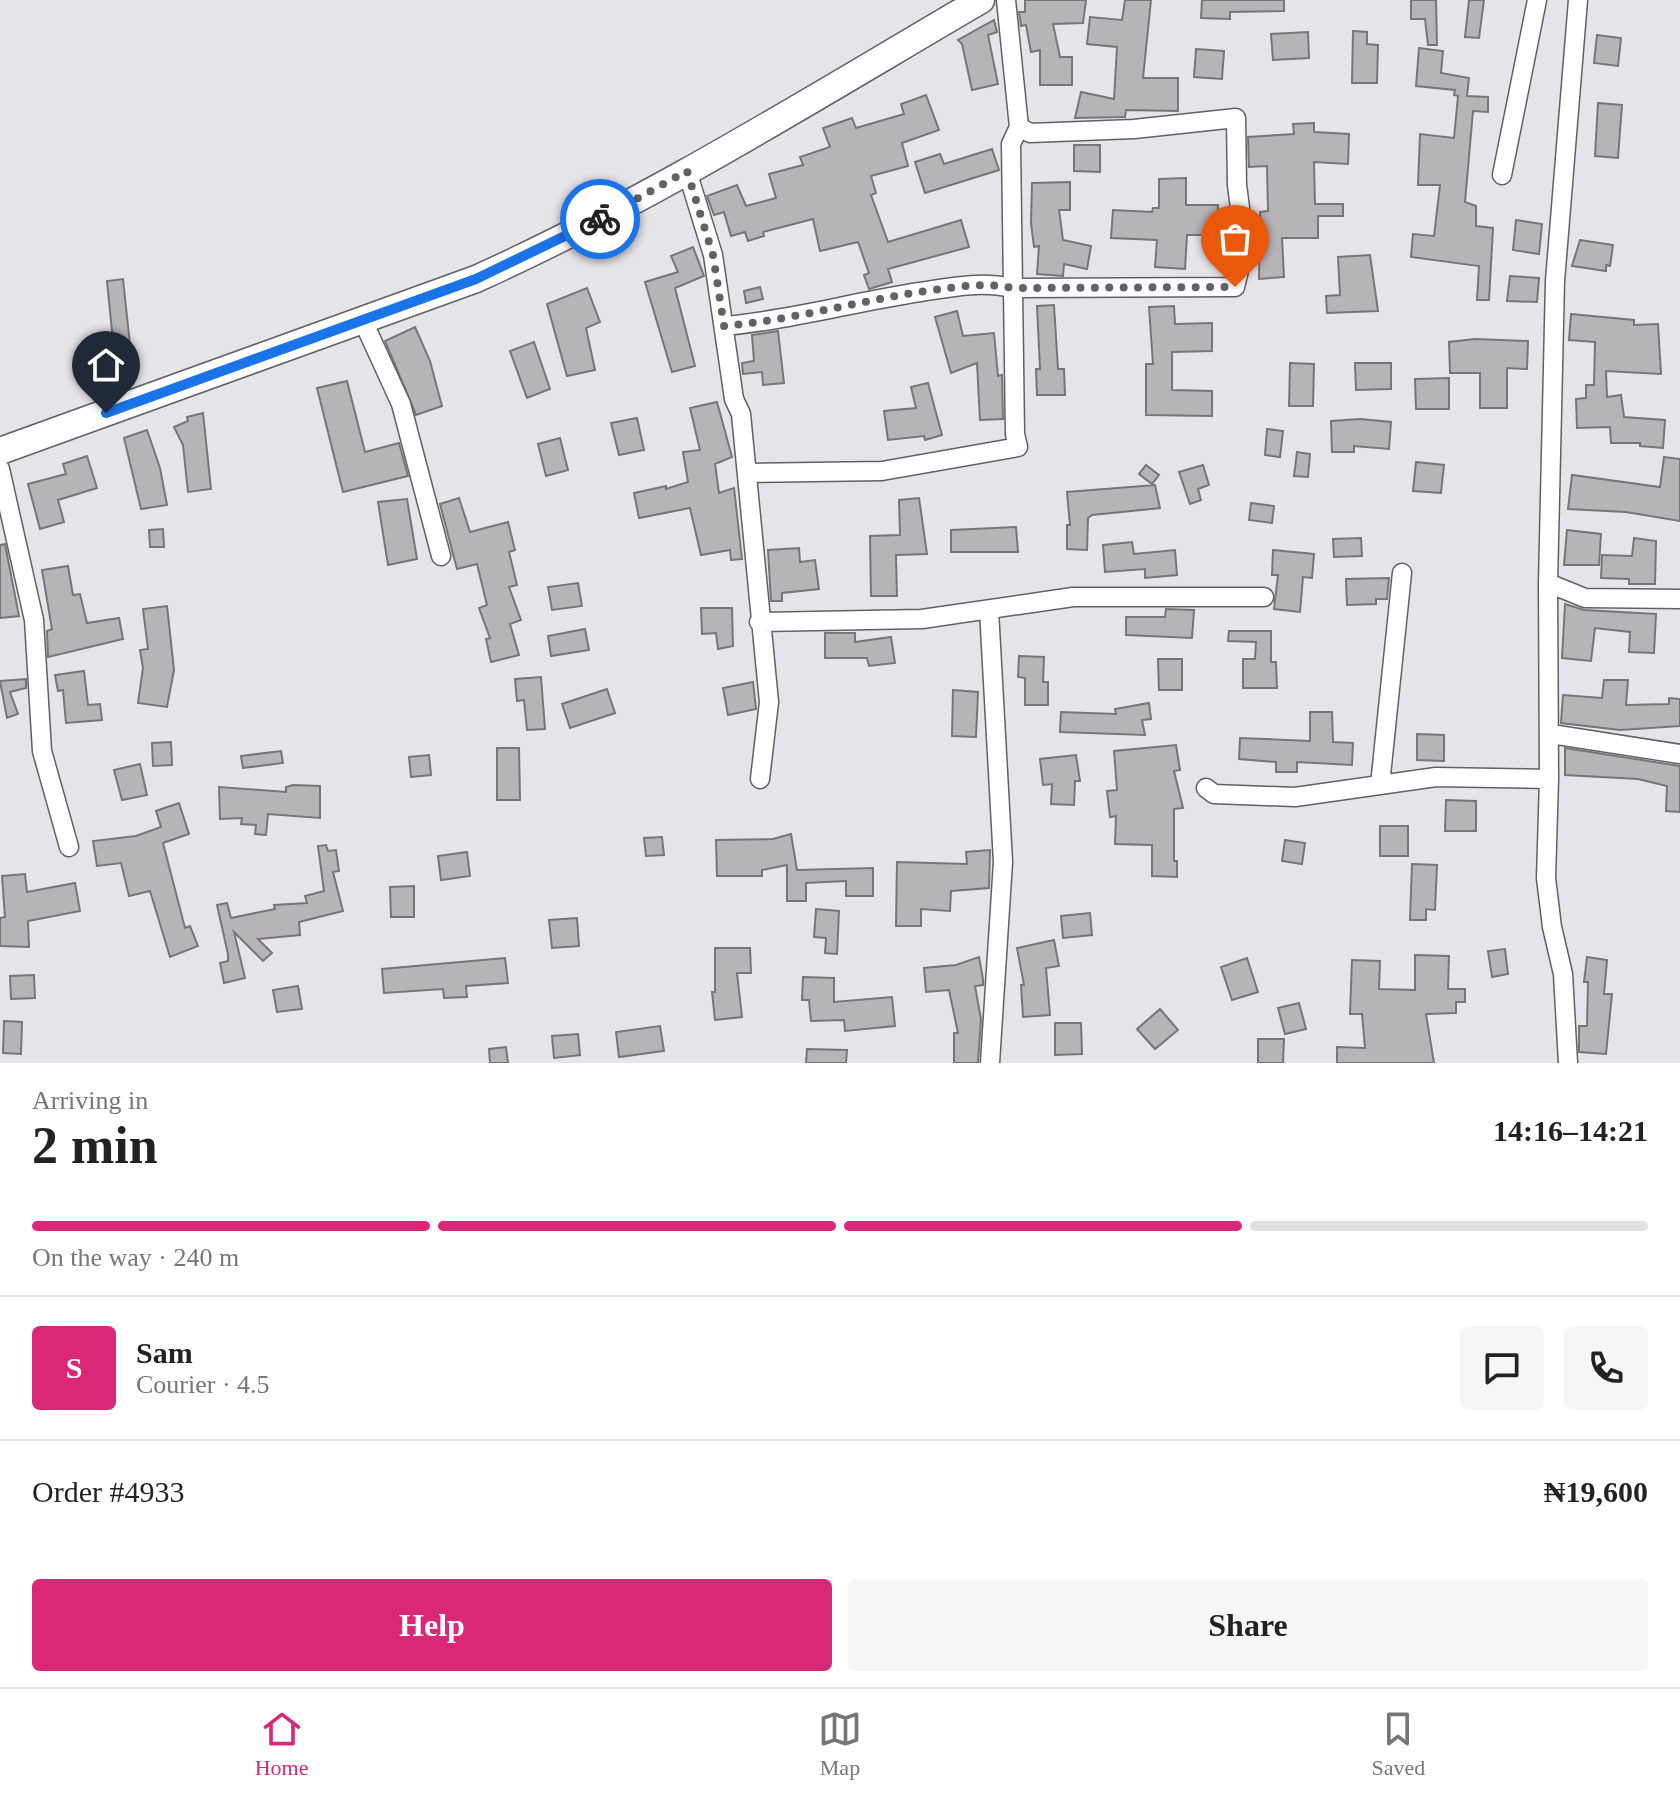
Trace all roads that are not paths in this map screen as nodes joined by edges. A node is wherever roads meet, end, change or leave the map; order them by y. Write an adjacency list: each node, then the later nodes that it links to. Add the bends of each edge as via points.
1 (981, 0): 6 (main road)
2 (1006, 0): 5 (street)
3 (1537, 0): 7 (street)
4 (1578, 0): 16 (street, via 1555,281)
5 (1019, 127): 8 (street, via 1011,144); 8 (street, via 1030,133 1134,129 1236,118 1245,246 1235,287)
6 (687, 171): 9 (main road, via 528,255); 10 (street, via 713,255)
7 (1502, 175)
8 (1012, 288): 10 (street, via 985,282 772,322); 13 (street, via 1018,447 882,471)
9 (363, 321): 11 (main road); 14 (street, via 401,404)
10 (724, 326): 13 (street)
11 (0, 451)
12 (0, 469): 27 (street, via 34,620 42,751)
13 (747, 473): 20 (street)
14 (441, 556)
15 (1402, 573): 25 (street)
16 (1548, 583): 18 (street, via 1585,598); 21 (street)
17 (1264, 597): 19 (street, via 1073,597)
18 (1680, 599)
19 (989, 610): 20 (street, via 922,619); 28 (street, via 1003,862)
20 (759, 622): 23 (street, via 770,722)
21 (1551, 734): 22 (street); 24 (street)
22 (1680, 754)
23 (760, 779)
24 (1549, 779): 25 (street, via 1436,777); 29 (street, via 1546,878 1563,974)
25 (1380, 785): 26 (street, via 1295,797 1214,794)
26 (1206, 788)
27 (69, 847)
28 (990, 1063)
29 (1568, 1063)

